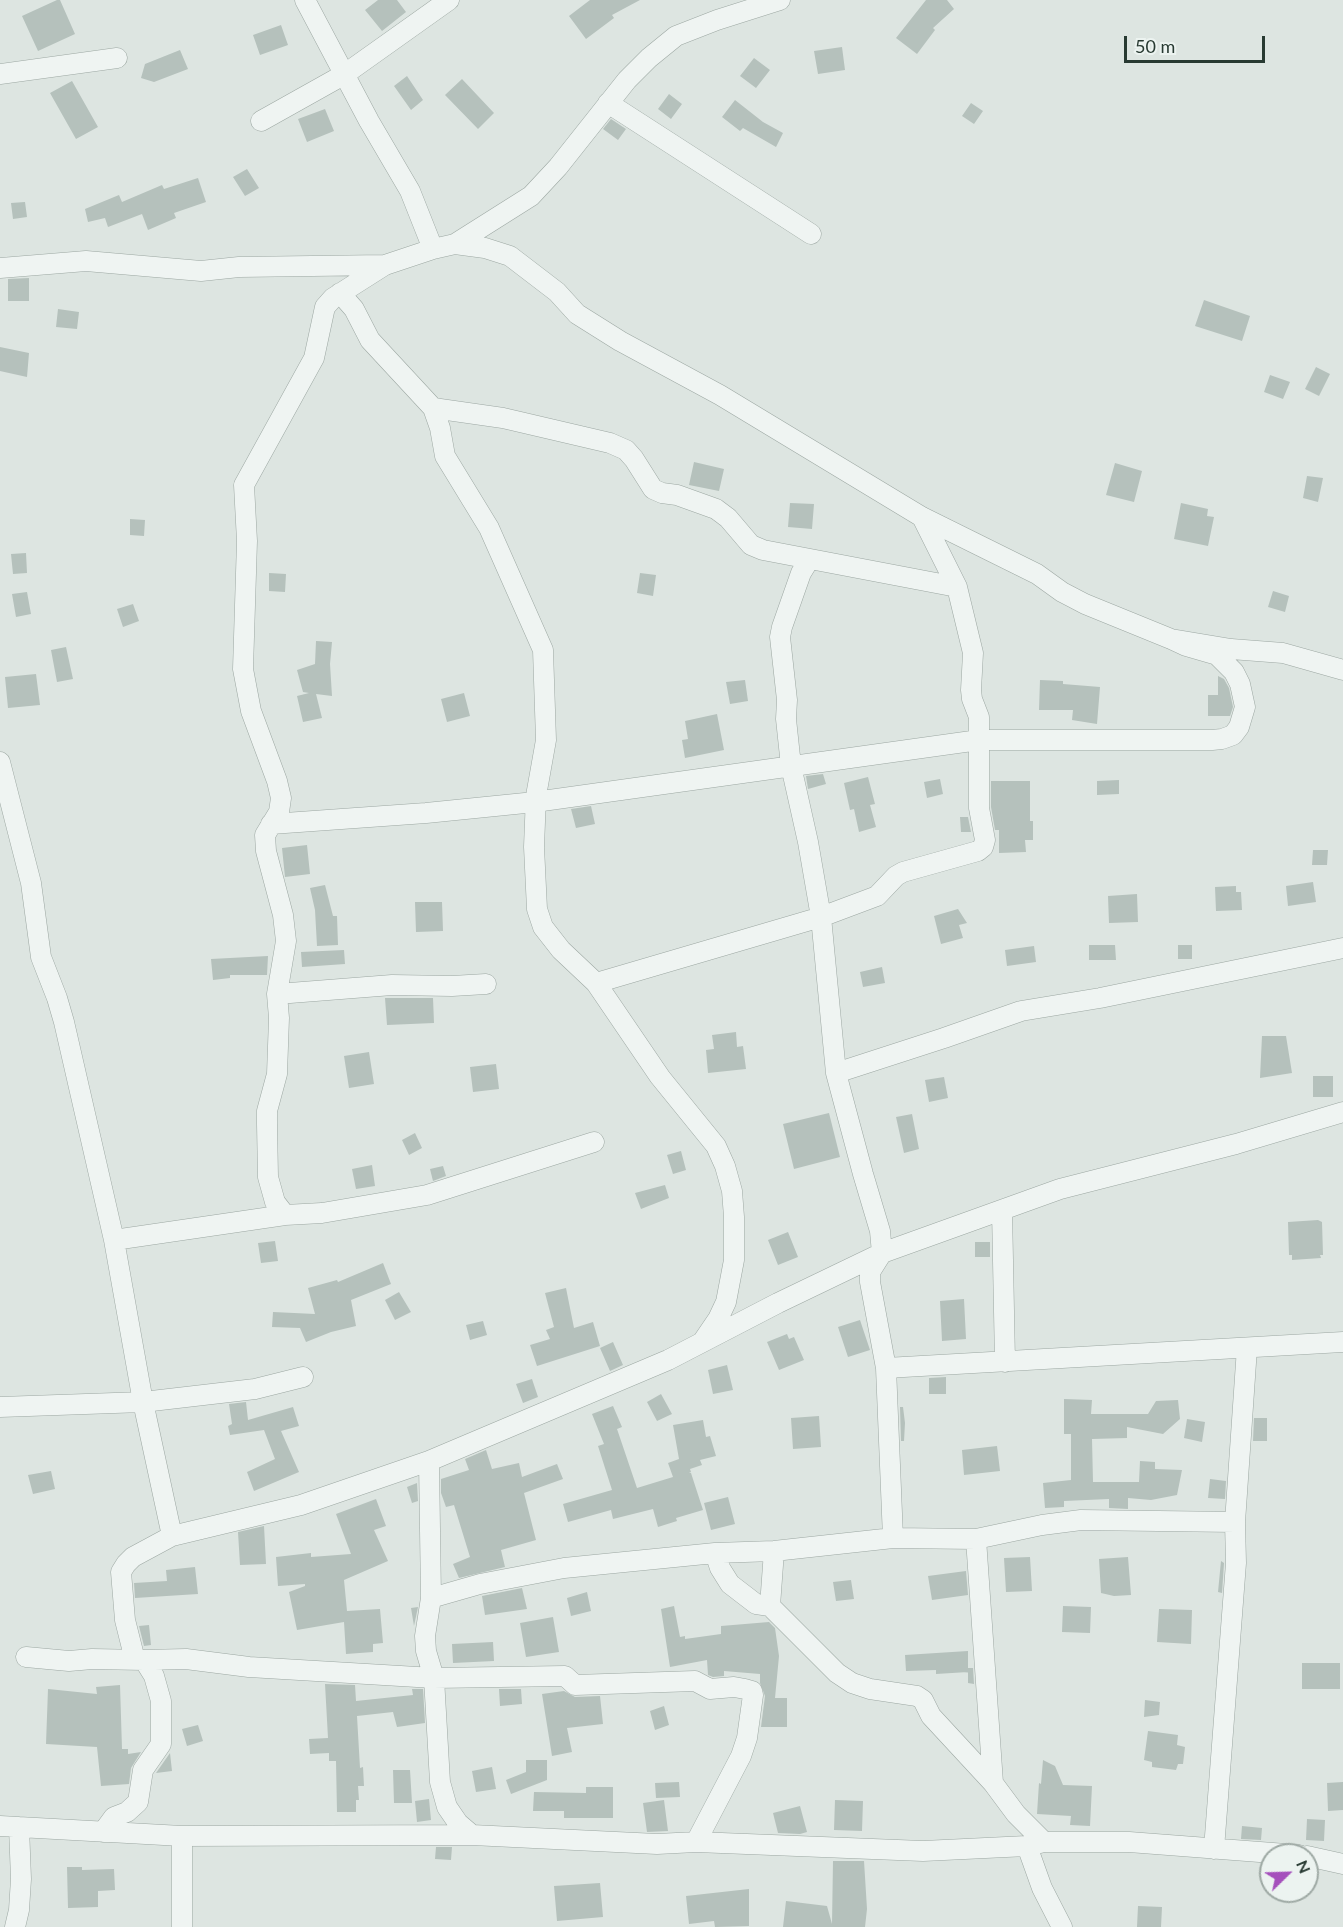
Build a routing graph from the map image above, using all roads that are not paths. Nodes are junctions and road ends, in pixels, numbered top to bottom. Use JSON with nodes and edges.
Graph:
{"nodes":[{"id":1,"x":305,"y":0,"type":"edge"},
{"id":2,"x":449,"y":0,"type":"edge"},
{"id":3,"x":780,"y":0,"type":"edge"},
{"id":4,"x":745,"y":5,"type":"edge"},
{"id":5,"x":117,"y":58,"type":"dead end"},
{"id":6,"x":0,"y":74,"type":"edge"},
{"id":7,"x":345,"y":74,"type":"junction"},
{"id":8,"x":608,"y":103,"type":"junction"},
{"id":9,"x":261,"y":121,"type":"dead end"},
{"id":10,"x":811,"y":234,"type":"dead end"},
{"id":11,"x":455,"y":244,"type":"junction"},
{"id":12,"x":433,"y":249,"type":"junction"},
{"id":13,"x":385,"y":265,"type":"junction"},
{"id":14,"x":0,"y":268,"type":"edge"},
{"id":15,"x":340,"y":293,"type":"junction"},
{"id":16,"x":433,"y":408,"type":"junction"},
{"id":17,"x":922,"y":517,"type":"junction"},
{"id":18,"x":809,"y":560,"type":"junction"},
{"id":19,"x":957,"y":587,"type":"junction"},
{"id":20,"x":1171,"y":639,"type":"junction"},
{"id":21,"x":1343,"y":670,"type":"edge"},
{"id":22,"x":979,"y":740,"type":"junction"},
{"id":23,"x":0,"y":762,"type":"edge"},
{"id":24,"x":791,"y":766,"type":"junction"},
{"id":25,"x":536,"y":802,"type":"junction"},
{"id":26,"x":271,"y":824,"type":"junction"},
{"id":27,"x":821,"y":916,"type":"junction"},
{"id":28,"x":1343,"y":948,"type":"edge"},
{"id":29,"x":596,"y":983,"type":"junction"},
{"id":30,"x":486,"y":984,"type":"dead end"},
{"id":31,"x":277,"y":994,"type":"junction"},
{"id":32,"x":836,"y":1073,"type":"junction"},
{"id":33,"x":1343,"y":1112,"type":"edge"},
{"id":34,"x":594,"y":1142,"type":"dead end"},
{"id":35,"x":1002,"y":1210,"type":"junction"},
{"id":36,"x":285,"y":1215,"type":"junction"},
{"id":37,"x":114,"y":1240,"type":"junction"},
{"id":38,"x":882,"y":1253,"type":"junction"},
{"id":39,"x":1343,"y":1342,"type":"edge"},
{"id":40,"x":702,"y":1343,"type":"junction"},
{"id":41,"x":1246,"y":1348,"type":"junction"},
{"id":42,"x":1005,"y":1362,"type":"junction"},
{"id":43,"x":886,"y":1368,"type":"junction"},
{"id":44,"x":303,"y":1377,"type":"dead end"},
{"id":45,"x":143,"y":1402,"type":"junction"},
{"id":46,"x":0,"y":1407,"type":"edge"},
{"id":47,"x":429,"y":1461,"type":"junction"},
{"id":48,"x":1235,"y":1522,"type":"junction"},
{"id":49,"x":172,"y":1536,"type":"junction"},
{"id":50,"x":893,"y":1538,"type":"junction"},
{"id":51,"x":976,"y":1539,"type":"junction"},
{"id":52,"x":774,"y":1551,"type":"junction"},
{"id":53,"x":715,"y":1553,"type":"junction"},
{"id":54,"x":431,"y":1598,"type":"junction"},
{"id":55,"x":770,"y":1606,"type":"junction"},
{"id":56,"x":26,"y":1657,"type":"dead end"},
{"id":57,"x":139,"y":1660,"type":"junction"},
{"id":58,"x":434,"y":1678,"type":"junction"},
{"id":59,"x":993,"y":1783,"type":"junction"},
{"id":60,"x":10,"y":1826,"type":"edge"},
{"id":61,"x":103,"y":1832,"type":"junction"},
{"id":62,"x":472,"y":1835,"type":"junction"},
{"id":63,"x":182,"y":1836,"type":"junction"},
{"id":64,"x":696,"y":1842,"type":"junction"},
{"id":65,"x":1035,"y":1844,"type":"junction"},
{"id":66,"x":1214,"y":1849,"type":"junction"},
{"id":67,"x":1259,"y":1852,"type":"edge"},
{"id":68,"x":1319,"y":1859,"type":"edge"},
{"id":69,"x":1343,"y":1864,"type":"edge"},
{"id":70,"x":15,"y":1927,"type":"edge"},
{"id":71,"x":182,"y":1927,"type":"edge"},
{"id":72,"x":1062,"y":1927,"type":"edge"}],
"edges":[{"from":1,"to":7,"type":"street"},
{"from":2,"to":7,"type":"street"},
{"from":3,"to":4,"type":"street"},
{"from":4,"to":8,"type":"street"},
{"from":5,"to":6,"type":"street"},
{"from":7,"to":9,"type":"street"},
{"from":7,"to":12,"type":"street"},
{"from":8,"to":10,"type":"street"},
{"from":8,"to":11,"type":"street"},
{"from":11,"to":12,"type":"street"},
{"from":11,"to":17,"type":"street"},
{"from":12,"to":13,"type":"street"},
{"from":13,"to":14,"type":"street"},
{"from":13,"to":15,"type":"street"},
{"from":15,"to":16,"type":"street"},
{"from":15,"to":26,"type":"street"},
{"from":16,"to":18,"type":"street"},
{"from":16,"to":25,"type":"street"},
{"from":17,"to":19,"type":"street"},
{"from":17,"to":20,"type":"street"},
{"from":18,"to":19,"type":"street"},
{"from":18,"to":24,"type":"street"},
{"from":19,"to":22,"type":"street"},
{"from":20,"to":21,"type":"street"},
{"from":20,"to":22,"type":"street"},
{"from":22,"to":24,"type":"street"},
{"from":22,"to":27,"type":"street"},
{"from":23,"to":37,"type":"street"},
{"from":24,"to":25,"type":"street"},
{"from":24,"to":27,"type":"street"},
{"from":25,"to":26,"type":"street"},
{"from":25,"to":29,"type":"street"},
{"from":26,"to":31,"type":"street"},
{"from":27,"to":29,"type":"street"},
{"from":27,"to":32,"type":"street"},
{"from":28,"to":32,"type":"street"},
{"from":29,"to":40,"type":"street"},
{"from":30,"to":31,"type":"street"},
{"from":31,"to":36,"type":"street"},
{"from":32,"to":38,"type":"street"},
{"from":33,"to":35,"type":"street"},
{"from":34,"to":36,"type":"street"},
{"from":35,"to":38,"type":"street"},
{"from":35,"to":42,"type":"street"},
{"from":36,"to":37,"type":"street"},
{"from":37,"to":45,"type":"street"},
{"from":38,"to":40,"type":"street"},
{"from":38,"to":43,"type":"street"},
{"from":39,"to":41,"type":"street"},
{"from":40,"to":47,"type":"street"},
{"from":41,"to":42,"type":"street"},
{"from":41,"to":48,"type":"street"},
{"from":42,"to":43,"type":"street"},
{"from":43,"to":50,"type":"street"},
{"from":44,"to":45,"type":"street"},
{"from":45,"to":46,"type":"street"},
{"from":45,"to":49,"type":"street"},
{"from":47,"to":49,"type":"street"},
{"from":47,"to":54,"type":"street"},
{"from":48,"to":51,"type":"street"},
{"from":48,"to":66,"type":"street"},
{"from":49,"to":57,"type":"street"},
{"from":50,"to":51,"type":"street"},
{"from":50,"to":52,"type":"street"},
{"from":51,"to":59,"type":"street"},
{"from":52,"to":53,"type":"street"},
{"from":52,"to":55,"type":"street"},
{"from":53,"to":54,"type":"street"},
{"from":53,"to":55,"type":"street"},
{"from":54,"to":58,"type":"street"},
{"from":55,"to":59,"type":"street"},
{"from":56,"to":57,"type":"street"},
{"from":57,"to":58,"type":"street"},
{"from":57,"to":61,"type":"street"},
{"from":58,"to":62,"type":"street"},
{"from":58,"to":64,"type":"street"},
{"from":59,"to":65,"type":"street"},
{"from":60,"to":61,"type":"street"},
{"from":60,"to":70,"type":"street"},
{"from":61,"to":63,"type":"street"},
{"from":62,"to":63,"type":"street"},
{"from":62,"to":64,"type":"street"},
{"from":63,"to":71,"type":"street"},
{"from":64,"to":65,"type":"street"},
{"from":65,"to":66,"type":"street"},
{"from":65,"to":72,"type":"street"},
{"from":66,"to":67,"type":"street"},
{"from":68,"to":69,"type":"street"}]}
